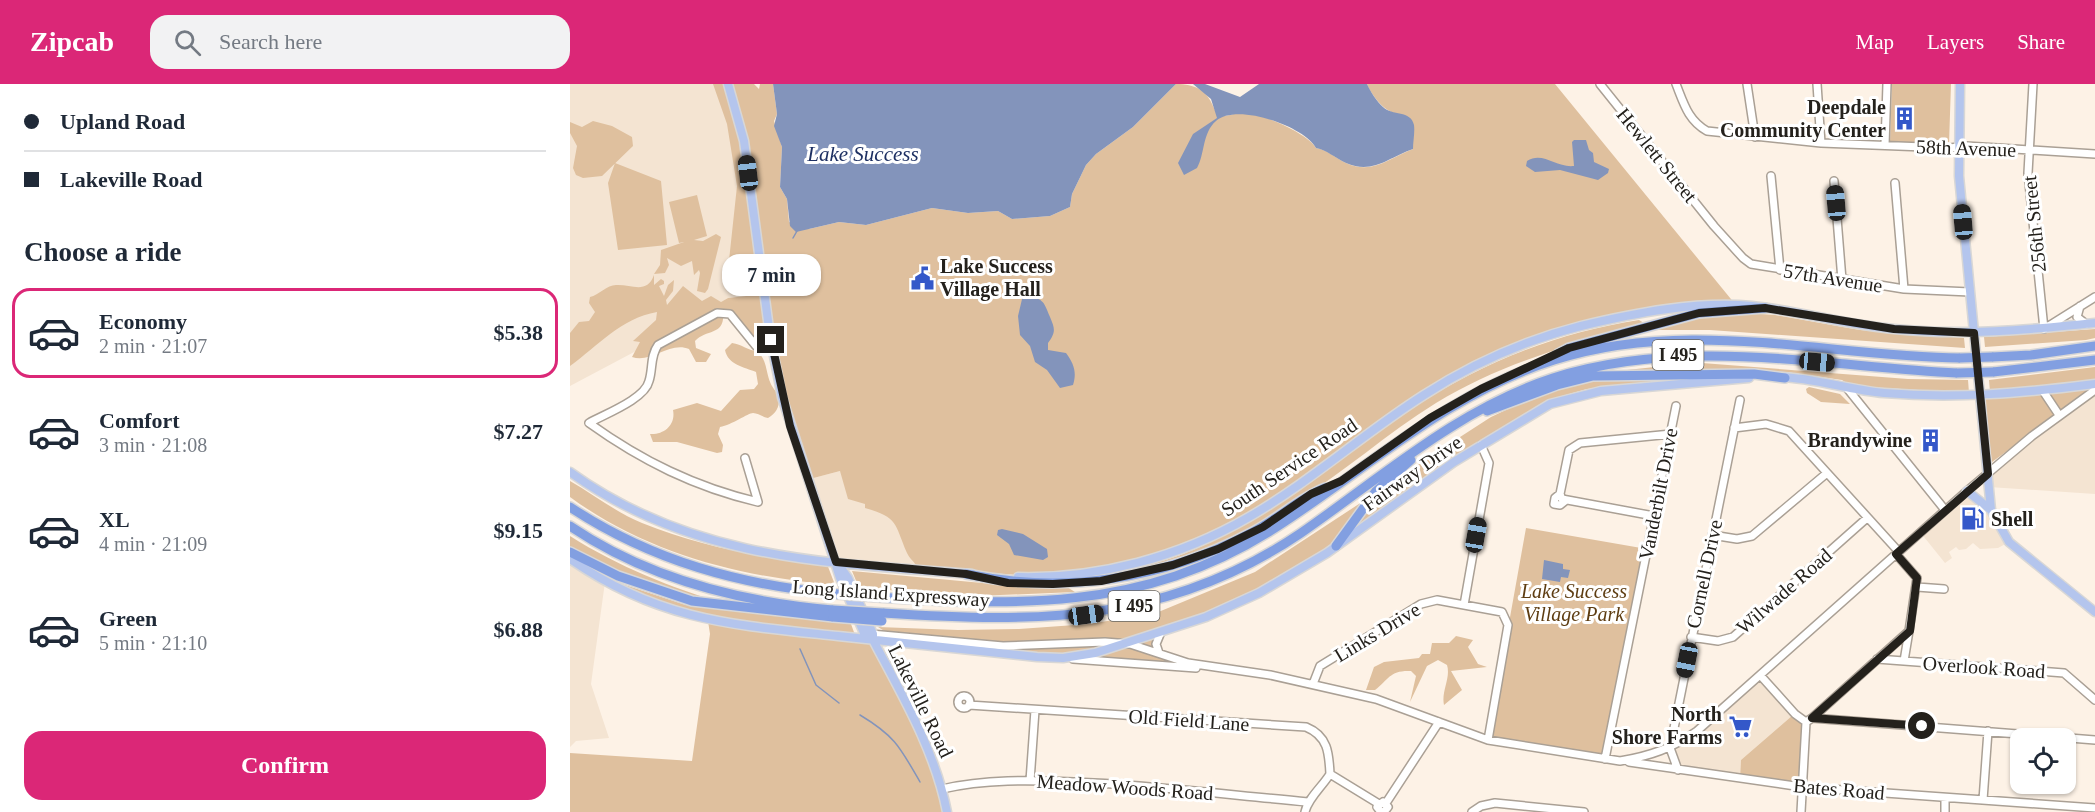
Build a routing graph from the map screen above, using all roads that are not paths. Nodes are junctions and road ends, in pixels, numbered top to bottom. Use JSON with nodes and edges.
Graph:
{"nodes":[{"id":1,"x":728,"y":84,"type":"edge"},
{"id":2,"x":1600,"y":84,"type":"edge"},
{"id":3,"x":1676,"y":84,"type":"edge"},
{"id":4,"x":1748,"y":84,"type":"edge"},
{"id":5,"x":1817,"y":84,"type":"edge"},
{"id":6,"x":1887,"y":84,"type":"edge"},
{"id":7,"x":1960,"y":84,"type":"edge"},
{"id":8,"x":2033,"y":84,"type":"edge"},
{"id":9,"x":1755,"y":137,"type":"junction"},
{"id":10,"x":1821,"y":143,"type":"junction"},
{"id":11,"x":1885,"y":145,"type":"junction"},
{"id":12,"x":1958,"y":147,"type":"junction"},
{"id":13,"x":2028,"y":149,"type":"junction"},
{"id":14,"x":2095,"y":154,"type":"edge"},
{"id":15,"x":1771,"y":176,"type":"dead end"},
{"id":16,"x":1834,"y":181,"type":"dead end"},
{"id":17,"x":1895,"y":183,"type":"dead end"},
{"id":18,"x":1714,"y":226,"type":"joint"},
{"id":19,"x":1780,"y":270,"type":"junction"},
{"id":20,"x":1842,"y":280,"type":"junction"},
{"id":21,"x":1904,"y":289,"type":"junction"},
{"id":22,"x":1970,"y":292,"type":"junction"},
{"id":23,"x":2095,"y":297,"type":"edge"},
{"id":24,"x":2080,"y":306,"type":"junction"},
{"id":25,"x":1765,"y":308,"type":"junction"},
{"id":26,"x":2091,"y":324,"type":"edge"},
{"id":27,"x":2044,"y":329,"type":"junction"},
{"id":28,"x":1974,"y":333,"type":"junction"},
{"id":29,"x":771,"y":344,"type":"junction"},
{"id":30,"x":2095,"y":346,"type":"edge"},
{"id":31,"x":2095,"y":360,"type":"edge"},
{"id":32,"x":1535,"y":366,"type":"junction"},
{"id":33,"x":1785,"y":378,"type":"junction"},
{"id":34,"x":2095,"y":384,"type":"edge"},
{"id":35,"x":1847,"y":388,"type":"junction"},
{"id":36,"x":2095,"y":390,"type":"edge"},
{"id":37,"x":2043,"y":391,"type":"junction"},
{"id":38,"x":1981,"y":396,"type":"junction"},
{"id":39,"x":1740,"y":400,"type":"dead end"},
{"id":40,"x":1676,"y":406,"type":"dead end"},
{"id":41,"x":2059,"y":415,"type":"junction"},
{"id":42,"x":1462,"y":420,"type":"junction"},
{"id":43,"x":1734,"y":428,"type":"junction"},
{"id":44,"x":1671,"y":434,"type":"junction"},
{"id":45,"x":1430,"y":441,"type":"junction"},
{"id":46,"x":1481,"y":445,"type":"junction"},
{"id":47,"x":745,"y":458,"type":"dead end"},
{"id":48,"x":570,"y":472,"type":"edge"},
{"id":49,"x":1827,"y":472,"type":"junction"},
{"id":50,"x":1988,"y":474,"type":"junction"},
{"id":51,"x":1341,"y":481,"type":"junction"},
{"id":52,"x":1967,"y":491,"type":"junction"},
{"id":53,"x":570,"y":507,"type":"edge"},
{"id":54,"x":1945,"y":510,"type":"junction"},
{"id":55,"x":1991,"y":510,"type":"junction"},
{"id":56,"x":1654,"y":516,"type":"junction"},
{"id":57,"x":1868,"y":518,"type":"junction"},
{"id":58,"x":570,"y":526,"type":"edge"},
{"id":59,"x":1712,"y":535,"type":"junction"},
{"id":60,"x":1336,"y":546,"type":"junction"},
{"id":61,"x":570,"y":552,"type":"edge"},
{"id":62,"x":1897,"y":553,"type":"junction"},
{"id":63,"x":570,"y":559,"type":"edge"},
{"id":64,"x":836,"y":562,"type":"junction"},
{"id":65,"x":966,"y":574,"type":"junction"},
{"id":66,"x":1917,"y":587,"type":"junction"},
{"id":67,"x":1944,"y":590,"type":"dead end"},
{"id":68,"x":1464,"y":604,"type":"junction"},
{"id":69,"x":2095,"y":612,"type":"edge"},
{"id":70,"x":833,"y":613,"type":"junction"},
{"id":71,"x":1910,"y":631,"type":"junction"},
{"id":72,"x":1161,"y":632,"type":"junction"},
{"id":73,"x":870,"y":636,"type":"junction"},
{"id":74,"x":1691,"y":637,"type":"junction"},
{"id":75,"x":1125,"y":643,"type":"junction"},
{"id":76,"x":1159,"y":653,"type":"junction"},
{"id":77,"x":1063,"y":658,"type":"junction"},
{"id":78,"x":1877,"y":659,"type":"junction"},
{"id":79,"x":1904,"y":661,"type":"junction"},
{"id":80,"x":1223,"y":668,"type":"junction"},
{"id":81,"x":1760,"y":675,"type":"junction"},
{"id":82,"x":1313,"y":684,"type":"junction"},
{"id":83,"x":2095,"y":700,"type":"edge"},
{"id":84,"x":969,"y":705,"type":"dead end"},
{"id":85,"x":1035,"y":710,"type":"junction"},
{"id":86,"x":1809,"y":720,"type":"junction"},
{"id":87,"x":1439,"y":722,"type":"junction"},
{"id":88,"x":1988,"y":731,"type":"junction"},
{"id":89,"x":1488,"y":740,"type":"junction"},
{"id":90,"x":2095,"y":740,"type":"edge"},
{"id":91,"x":1670,"y":748,"type":"junction"},
{"id":92,"x":1605,"y":759,"type":"junction"},
{"id":93,"x":1620,"y":761,"type":"junction"},
{"id":94,"x":1678,"y":770,"type":"junction"},
{"id":95,"x":1330,"y":774,"type":"junction"},
{"id":96,"x":1030,"y":781,"type":"junction"},
{"id":97,"x":1802,"y":787,"type":"junction"},
{"id":98,"x":942,"y":789,"type":"junction"},
{"id":99,"x":1945,"y":798,"type":"junction"},
{"id":100,"x":1983,"y":800,"type":"junction"},
{"id":101,"x":1308,"y":802,"type":"junction"},
{"id":102,"x":1513,"y":808,"type":"edge"},
{"id":103,"x":1383,"y":809,"type":"edge"},
{"id":104,"x":2092,"y":810,"type":"edge"},
{"id":105,"x":946,"y":812,"type":"edge"},
{"id":106,"x":1305,"y":812,"type":"edge"},
{"id":107,"x":1472,"y":812,"type":"edge"},
{"id":108,"x":1584,"y":812,"type":"edge"},
{"id":109,"x":1801,"y":812,"type":"edge"},
{"id":110,"x":1945,"y":812,"type":"edge"}],
"edges":[{"from":1,"to":29,"type":"main road","name":"Lakeville Road"},
{"from":2,"to":18,"type":"street","name":"Hewlett Street"},
{"from":3,"to":9,"type":"street","name":"58th Avenue"},
{"from":4,"to":9,"type":"street"},
{"from":5,"to":10,"type":"street"},
{"from":6,"to":11,"type":"street"},
{"from":7,"to":12,"type":"main road"},
{"from":8,"to":13,"type":"street","name":"256th Street"},
{"from":9,"to":10,"type":"street","name":"58th Avenue"},
{"from":10,"to":11,"type":"street","name":"58th Avenue"},
{"from":11,"to":12,"type":"street","name":"58th Avenue"},
{"from":12,"to":13,"type":"street","name":"58th Avenue"},
{"from":12,"to":22,"type":"main road"},
{"from":13,"to":14,"type":"street","name":"58th Avenue"},
{"from":13,"to":27,"type":"street","name":"256th Street"},
{"from":15,"to":19,"type":"street"},
{"from":16,"to":20,"type":"street"},
{"from":17,"to":21,"type":"street"},
{"from":18,"to":19,"type":"street","name":"57th Avenue"},
{"from":19,"to":20,"type":"street","name":"57th Avenue"},
{"from":20,"to":21,"type":"street","name":"57th Avenue"},
{"from":21,"to":22,"type":"street","name":"57th Avenue"},
{"from":22,"to":28,"type":"main road"},
{"from":23,"to":24,"type":"street"},
{"from":24,"to":26,"type":"street"},
{"from":24,"to":27,"type":"street"},
{"from":25,"to":28,"type":"main road","name":"South Service Road"},
{"from":25,"to":32,"type":"highway"},
{"from":25,"to":65,"type":"main road","name":"South Service Road"},
{"from":26,"to":27,"type":"main road","name":"South Service Road"},
{"from":27,"to":28,"type":"main road","name":"South Service Road"},
{"from":28,"to":38,"type":"main road"},
{"from":29,"to":47,"type":"street"},
{"from":29,"to":64,"type":"main road","name":"Lakeville Road"},
{"from":30,"to":32,"type":"highway","name":"Long Island Expressway","number":"I 495","bridge":true},
{"from":31,"to":42,"type":"highway","name":"Long Island Expressway","number":"I 495","bridge":true},
{"from":32,"to":51,"type":"highway","name":"Long Island Expressway","number":"I 495"},
{"from":33,"to":35,"type":"main road","name":"Fairway Drive"},
{"from":33,"to":42,"type":"highway"},
{"from":33,"to":46,"type":"main road","name":"Fairway Drive"},
{"from":34,"to":37,"type":"main road","name":"Fairway Drive"},
{"from":35,"to":38,"type":"main road","name":"Fairway Drive"},
{"from":35,"to":54,"type":"street"},
{"from":36,"to":41,"type":"street"},
{"from":37,"to":38,"type":"main road","name":"Fairway Drive"},
{"from":37,"to":41,"type":"street"},
{"from":38,"to":50,"type":"main road"},
{"from":39,"to":43,"type":"street","name":"Cornell Drive"},
{"from":40,"to":44,"type":"street","name":"Vanderbilt Drive"},
{"from":41,"to":50,"type":"street"},
{"from":42,"to":45,"type":"highway","name":"Long Island Expressway","number":"I 495"},
{"from":43,"to":49,"type":"street"},
{"from":43,"to":59,"type":"street","name":"Cornell Drive"},
{"from":44,"to":56,"type":"street","name":"Vanderbilt Drive"},
{"from":44,"to":56,"type":"street"},
{"from":45,"to":60,"type":"highway"},
{"from":45,"to":70,"type":"highway","name":"Long Island Expressway","number":"I 495","bridge":true},
{"from":46,"to":60,"type":"main road","name":"Fairway Drive"},
{"from":46,"to":68,"type":"street"},
{"from":48,"to":64,"type":"main road","name":"South Service Road"},
{"from":49,"to":57,"type":"street"},
{"from":49,"to":59,"type":"street"},
{"from":50,"to":52,"type":"street"},
{"from":50,"to":55,"type":"main road"},
{"from":51,"to":53,"type":"highway","name":"Long Island Expressway","number":"I 495","bridge":true},
{"from":51,"to":65,"type":"highway"},
{"from":52,"to":54,"type":"street"},
{"from":52,"to":55,"type":"main road"},
{"from":54,"to":62,"type":"street"},
{"from":55,"to":69,"type":"main road"},
{"from":56,"to":92,"type":"street","name":"Vanderbilt Drive"},
{"from":57,"to":62,"type":"street"},
{"from":57,"to":74,"type":"street","name":"Wilwade Road"},
{"from":58,"to":70,"type":"highway","name":"Long Island Expressway"},
{"from":59,"to":74,"type":"street","name":"Cornell Drive"},
{"from":60,"to":72,"type":"main road","name":"Fairway Drive"},
{"from":61,"to":70,"type":"highway"},
{"from":62,"to":66,"type":"street"},
{"from":62,"to":81,"type":"street"},
{"from":63,"to":73,"type":"main road","name":"Fairway Drive"},
{"from":64,"to":65,"type":"main road","name":"South Service Road"},
{"from":64,"to":73,"type":"main road","name":"Lakeville Road"},
{"from":66,"to":67,"type":"street"},
{"from":66,"to":71,"type":"street","name":"Overlook Road"},
{"from":68,"to":82,"type":"street","name":"Links Drive"},
{"from":68,"to":89,"type":"street","name":"Links Drive"},
{"from":71,"to":78,"type":"street"},
{"from":71,"to":79,"type":"street","name":"Overlook Road"},
{"from":72,"to":75,"type":"main road","name":"Fairway Drive"},
{"from":72,"to":76,"type":"street"},
{"from":73,"to":75,"type":"street"},
{"from":73,"to":77,"type":"main road","name":"Fairway Drive"},
{"from":73,"to":98,"type":"main road","name":"Lakeville Road"},
{"from":74,"to":91,"type":"street","name":"Cornell Drive"},
{"from":75,"to":76,"type":"street"},
{"from":75,"to":77,"type":"main road","name":"Fairway Drive"},
{"from":76,"to":80,"type":"street"},
{"from":77,"to":80,"type":"street"},
{"from":78,"to":79,"type":"street","name":"Overlook Road"},
{"from":78,"to":86,"type":"street"},
{"from":79,"to":83,"type":"street","name":"Overlook Road"},
{"from":80,"to":82,"type":"street","name":"Bates Road"},
{"from":81,"to":86,"type":"street"},
{"from":81,"to":91,"type":"street"},
{"from":82,"to":87,"type":"street","name":"Bates Road"},
{"from":84,"to":85,"type":"street","name":"Old Field Lane"},
{"from":85,"to":95,"type":"street","name":"Old Field Lane"},
{"from":85,"to":96,"type":"street"},
{"from":86,"to":88,"type":"street"},
{"from":86,"to":97,"type":"street"},
{"from":87,"to":89,"type":"street","name":"Bates Road"},
{"from":87,"to":103,"type":"street"},
{"from":88,"to":90,"type":"street"},
{"from":88,"to":100,"type":"street"},
{"from":89,"to":92,"type":"street","name":"Bates Road"},
{"from":91,"to":93,"type":"street"},
{"from":91,"to":94,"type":"street"},
{"from":92,"to":93,"type":"street","name":"Bates Road"},
{"from":93,"to":94,"type":"street","name":"Bates Road"},
{"from":94,"to":97,"type":"street","name":"Bates Road"},
{"from":95,"to":101,"type":"street"},
{"from":95,"to":103,"type":"street"},
{"from":96,"to":98,"type":"street","name":"Meadow Woods Road"},
{"from":96,"to":101,"type":"street","name":"Meadow Woods Road"},
{"from":97,"to":99,"type":"street","name":"Bates Road"},
{"from":97,"to":109,"type":"street"},
{"from":98,"to":105,"type":"main road","name":"Lakeville Road"},
{"from":99,"to":100,"type":"street","name":"Bates Road"},
{"from":99,"to":110,"type":"street"},
{"from":100,"to":104,"type":"street","name":"Bates Road"},
{"from":101,"to":106,"type":"street"},
{"from":102,"to":107,"type":"street"},
{"from":102,"to":108,"type":"street"}]}
